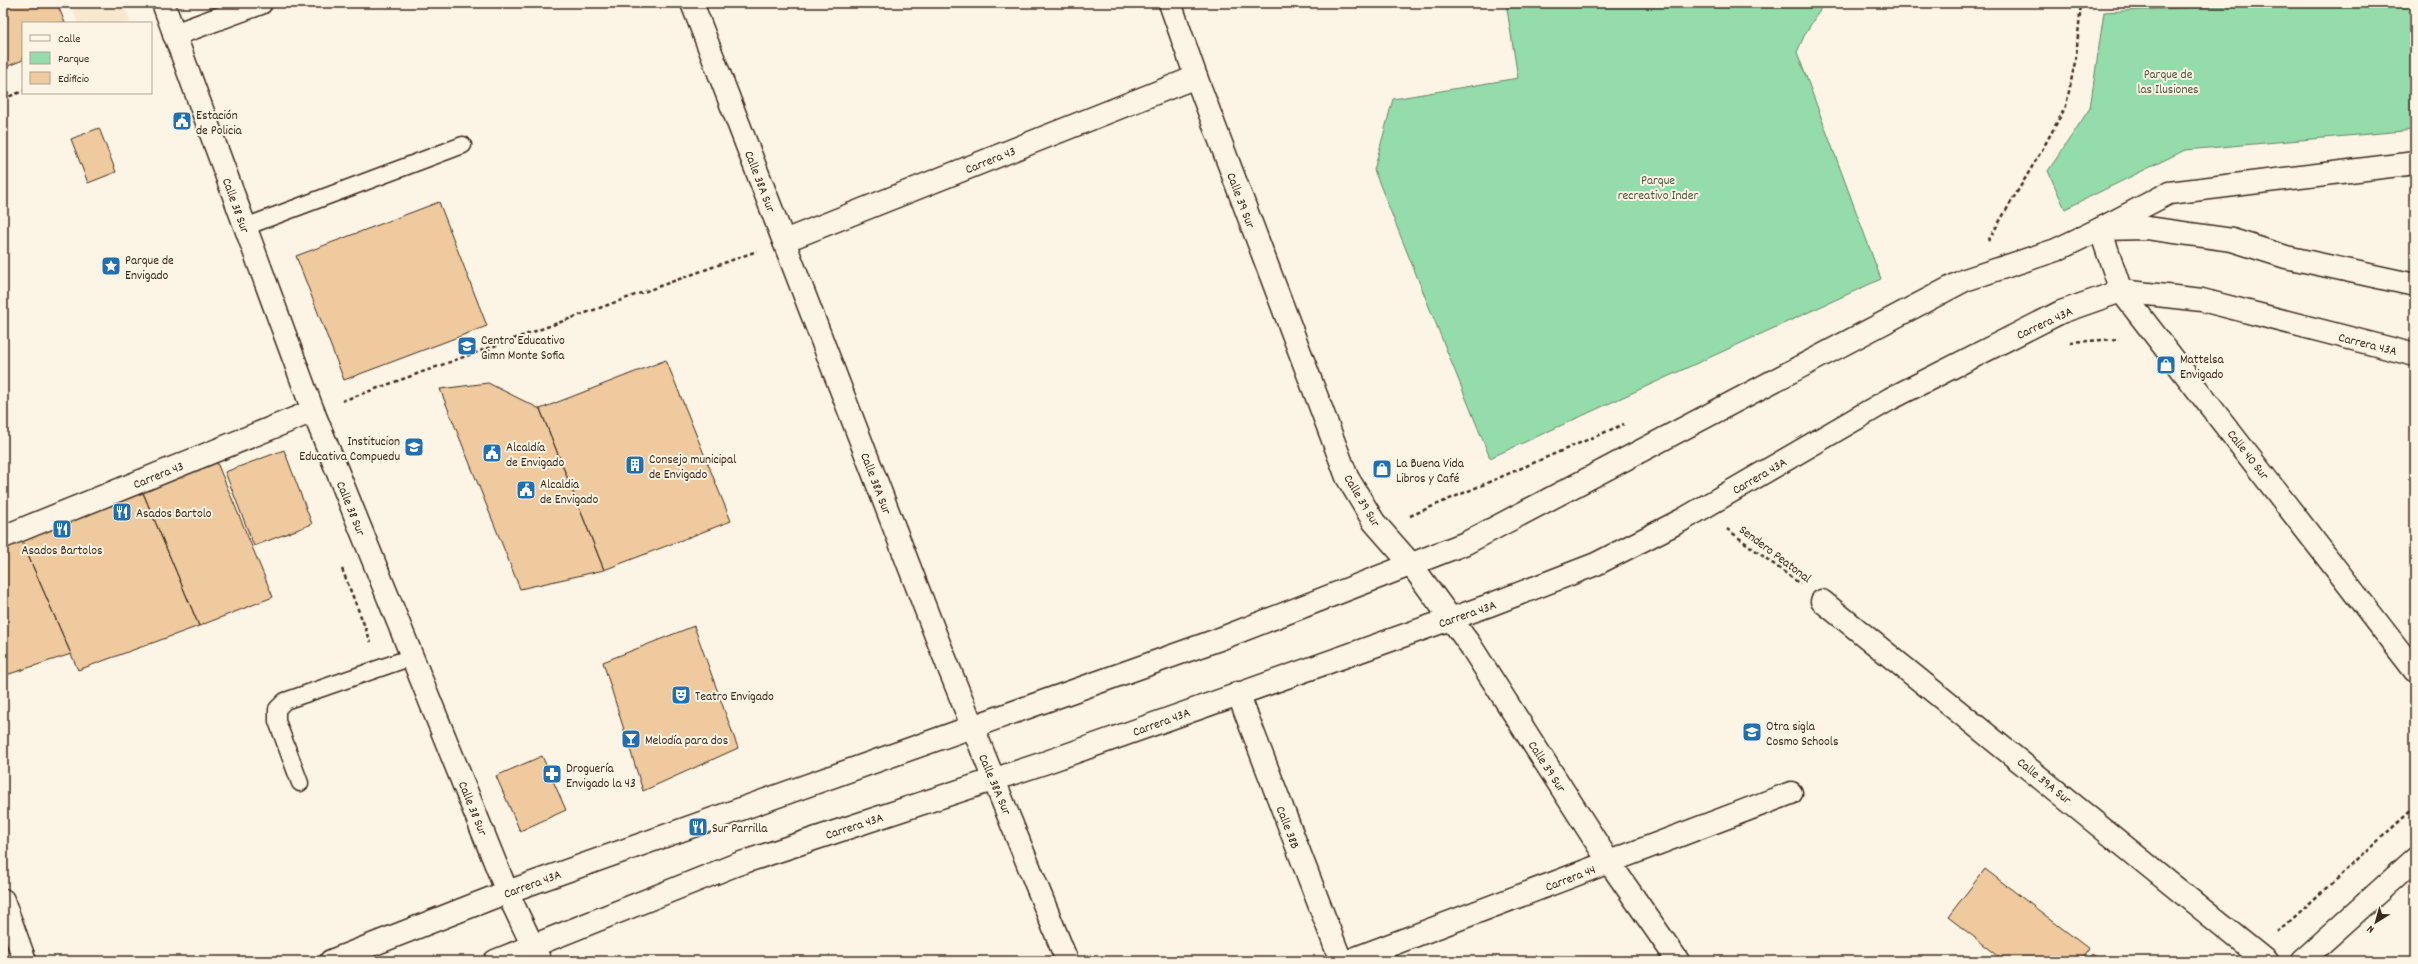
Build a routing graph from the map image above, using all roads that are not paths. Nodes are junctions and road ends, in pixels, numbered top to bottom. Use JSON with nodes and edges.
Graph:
{"nodes":[{"id":1,"x":163,"y":3,"type":"edge"},
{"id":2,"x":261,"y":3,"type":"edge"},
{"id":3,"x":692,"y":3,"type":"edge"},
{"id":4,"x":1170,"y":3,"type":"edge"},
{"id":5,"x":174,"y":35,"type":"junction"},
{"id":6,"x":1196,"y":77,"type":"junction"},
{"id":7,"x":463,"y":145,"type":"dead end"},
{"id":8,"x":2415,"y":163,"type":"edge"},
{"id":9,"x":245,"y":227,"type":"junction"},
{"id":10,"x":2100,"y":229,"type":"junction"},
{"id":11,"x":784,"y":241,"type":"junction"},
{"id":12,"x":2415,"y":285,"type":"edge"},
{"id":13,"x":2121,"y":291,"type":"junction"},
{"id":14,"x":2415,"y":355,"type":"edge"},
{"id":15,"x":313,"y":411,"type":"junction"},
{"id":16,"x":3,"y":537,"type":"edge"},
{"id":17,"x":1410,"y":563,"type":"junction"},
{"id":18,"x":1822,"y":601,"type":"road end"},
{"id":19,"x":1451,"y":618,"type":"junction"},
{"id":20,"x":412,"y":657,"type":"junction"},
{"id":21,"x":2415,"y":671,"type":"edge"},
{"id":22,"x":1238,"y":694,"type":"junction"},
{"id":23,"x":971,"y":727,"type":"junction"},
{"id":24,"x":995,"y":778,"type":"junction"},
{"id":25,"x":300,"y":783,"type":"dead end"},
{"id":26,"x":1791,"y":793,"type":"dead end"},
{"id":27,"x":2415,"y":859,"type":"edge"},
{"id":28,"x":1609,"y":862,"type":"junction"},
{"id":29,"x":507,"y":892,"type":"junction"},
{"id":30,"x":3,"y":900,"type":"edge"},
{"id":31,"x":536,"y":953,"type":"edge"},
{"id":32,"x":2261,"y":956,"type":"edge"},
{"id":33,"x":25,"y":961,"type":"edge"},
{"id":34,"x":330,"y":961,"type":"edge"},
{"id":35,"x":495,"y":961,"type":"edge"},
{"id":36,"x":1067,"y":961,"type":"edge"},
{"id":37,"x":1341,"y":961,"type":"edge"},
{"id":38,"x":1348,"y":961,"type":"edge"},
{"id":39,"x":1678,"y":961,"type":"edge"},
{"id":40,"x":2302,"y":961,"type":"edge"}],
"edges":[{"from":1,"to":5,"type":"main road","name":"Calle 38 Sur"},
{"from":2,"to":5,"type":"main road"},
{"from":3,"to":11,"type":"main road","name":"Calle 38A Sur"},
{"from":4,"to":6,"type":"main road","name":"Calle 39 Sur"},
{"from":5,"to":9,"type":"main road","name":"Calle 38 Sur"},
{"from":6,"to":11,"type":"main road","name":"Carrera 43"},
{"from":6,"to":17,"type":"main road","name":"Calle 39 Sur"},
{"from":7,"to":9,"type":"lane"},
{"from":8,"to":10,"type":"main road","name":"Carrera 43A"},
{"from":9,"to":15,"type":"main road","name":"Calle 38 Sur"},
{"from":10,"to":12,"type":"main road","name":"Carrera 43A"},
{"from":10,"to":13,"type":"main road","name":"Calle 40 Sur"},
{"from":10,"to":17,"type":"main road","name":"Carrera 43A"},
{"from":11,"to":23,"type":"main road","name":"Calle 38A Sur"},
{"from":13,"to":14,"type":"main road","name":"Carrera 43A"},
{"from":13,"to":19,"type":"main road","name":"Carrera 43A"},
{"from":13,"to":21,"type":"main road","name":"Calle 40 Sur"},
{"from":15,"to":16,"type":"main road","name":"Carrera 43"},
{"from":15,"to":20,"type":"main road","name":"Calle 38 Sur"},
{"from":17,"to":19,"type":"main road","name":"Calle 39 Sur"},
{"from":17,"to":23,"type":"main road","name":"Carrera 43A"},
{"from":18,"to":32,"type":"main road","name":"Calle 39A Sur"},
{"from":19,"to":22,"type":"main road","name":"Carrera 43A"},
{"from":19,"to":28,"type":"main road","name":"Calle 39 Sur"},
{"from":20,"to":25,"type":"lane"},
{"from":20,"to":29,"type":"main road","name":"Calle 38 Sur"},
{"from":22,"to":24,"type":"main road","name":"Carrera 43A"},
{"from":22,"to":37,"type":"main road","name":"Calle 38B"},
{"from":23,"to":24,"type":"main road","name":"Calle 38A Sur"},
{"from":23,"to":29,"type":"main road","name":"Carrera 43A"},
{"from":24,"to":31,"type":"main road","name":"Carrera 43A"},
{"from":24,"to":36,"type":"main road","name":"Calle 38A Sur"},
{"from":26,"to":28,"type":"main road","name":"Carrera 44"},
{"from":27,"to":40,"type":"main road"},
{"from":28,"to":38,"type":"main road","name":"Carrera 44"},
{"from":28,"to":39,"type":"main road","name":"Calle 39 Sur"},
{"from":29,"to":31,"type":"main road","name":"Calle 38 Sur"},
{"from":29,"to":34,"type":"main road","name":"Carrera 43A"},
{"from":30,"to":33,"type":"main road"},
{"from":31,"to":35,"type":"main road","name":"Carrera 43A"}]}
